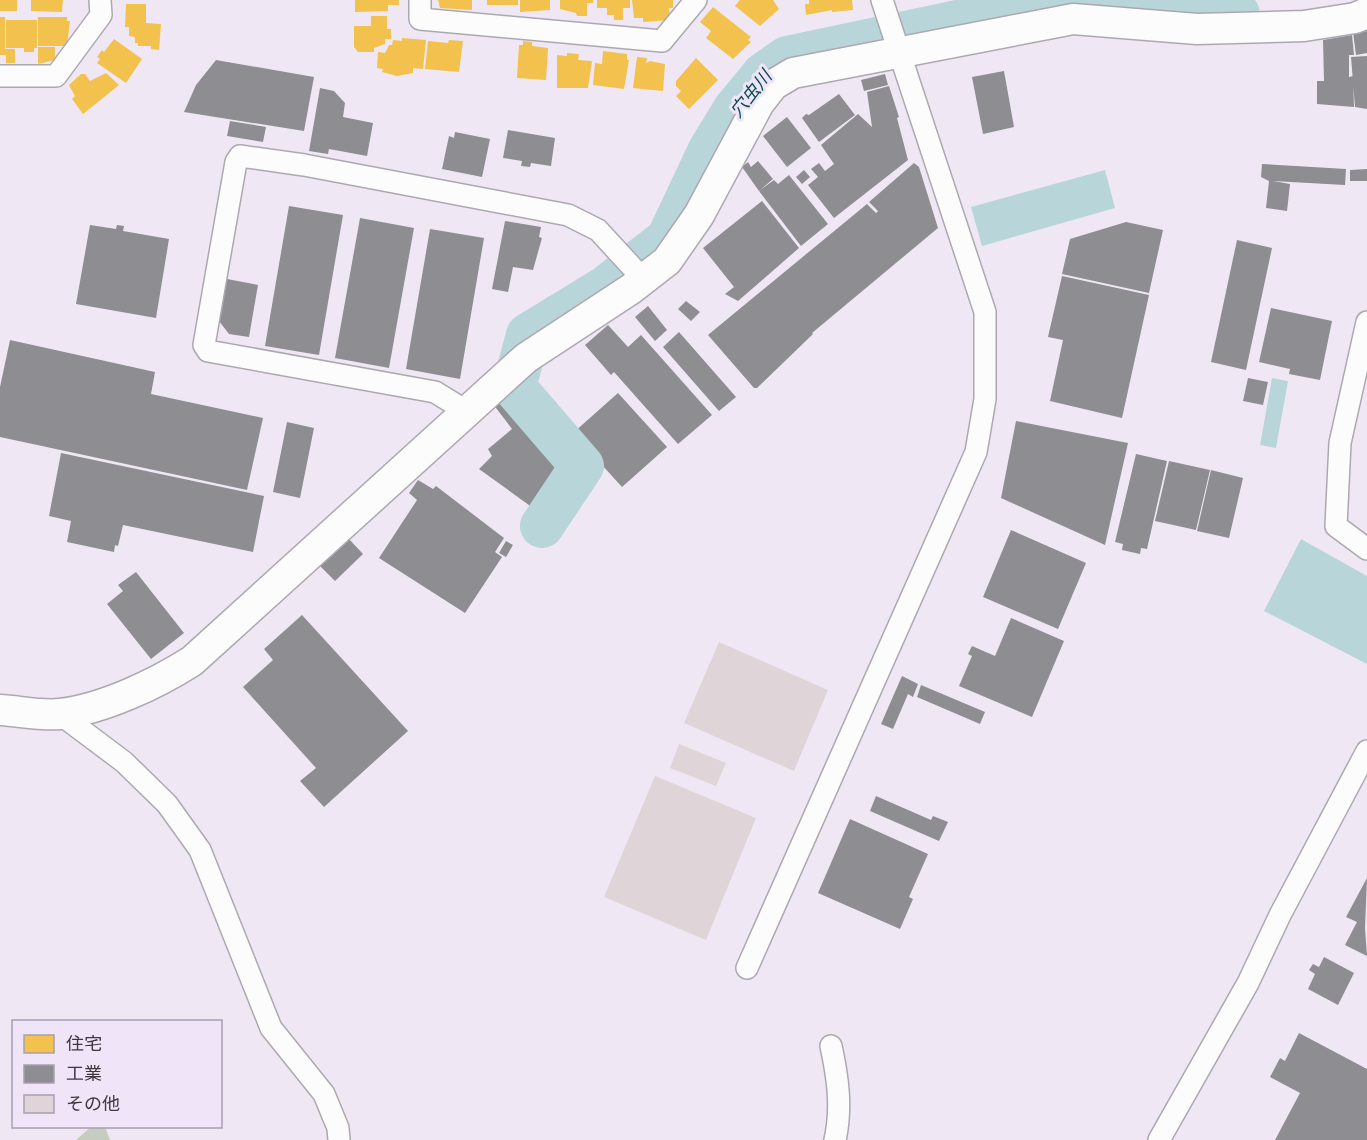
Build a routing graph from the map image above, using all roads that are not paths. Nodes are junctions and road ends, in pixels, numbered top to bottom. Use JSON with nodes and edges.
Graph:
{"nodes":[{"id":1,"x":100,"y":0,"type":"edge"},
{"id":2,"x":420,"y":0,"type":"edge"},
{"id":3,"x":696,"y":0,"type":"edge"},
{"id":4,"x":882,"y":0,"type":"edge"},
{"id":5,"x":1367,"y":13,"type":"edge"},
{"id":6,"x":899,"y":53,"type":"junction"},
{"id":7,"x":0,"y":76,"type":"edge"},
{"id":8,"x":644,"y":280,"type":"junction"},
{"id":9,"x":1367,"y":322,"type":"edge"},
{"id":10,"x":466,"y":411,"type":"junction"},
{"id":11,"x":1367,"y":549,"type":"edge"},
{"id":12,"x":0,"y":710,"type":"edge"},
{"id":13,"x":60,"y":714,"type":"junction"},
{"id":14,"x":1367,"y":751,"type":"edge"},
{"id":15,"x":747,"y":968,"type":"dead end"},
{"id":16,"x":831,"y":1046,"type":"dead end"},
{"id":17,"x":339,"y":1140,"type":"edge"},
{"id":18,"x":835,"y":1140,"type":"edge"},
{"id":19,"x":1160,"y":1140,"type":"edge"}],
"edges":[{"from":1,"to":7,"type":"street"},
{"from":2,"to":3,"type":"street"},
{"from":4,"to":6,"type":"street"},
{"from":5,"to":6,"type":"street"},
{"from":6,"to":8,"type":"street"},
{"from":6,"to":15,"type":"street"},
{"from":8,"to":10,"type":"street"},
{"from":8,"to":10,"type":"street"},
{"from":9,"to":11,"type":"street"},
{"from":10,"to":13,"type":"street"},
{"from":12,"to":13,"type":"street"},
{"from":13,"to":17,"type":"street"},
{"from":14,"to":19,"type":"street"},
{"from":16,"to":18,"type":"street"}]}
